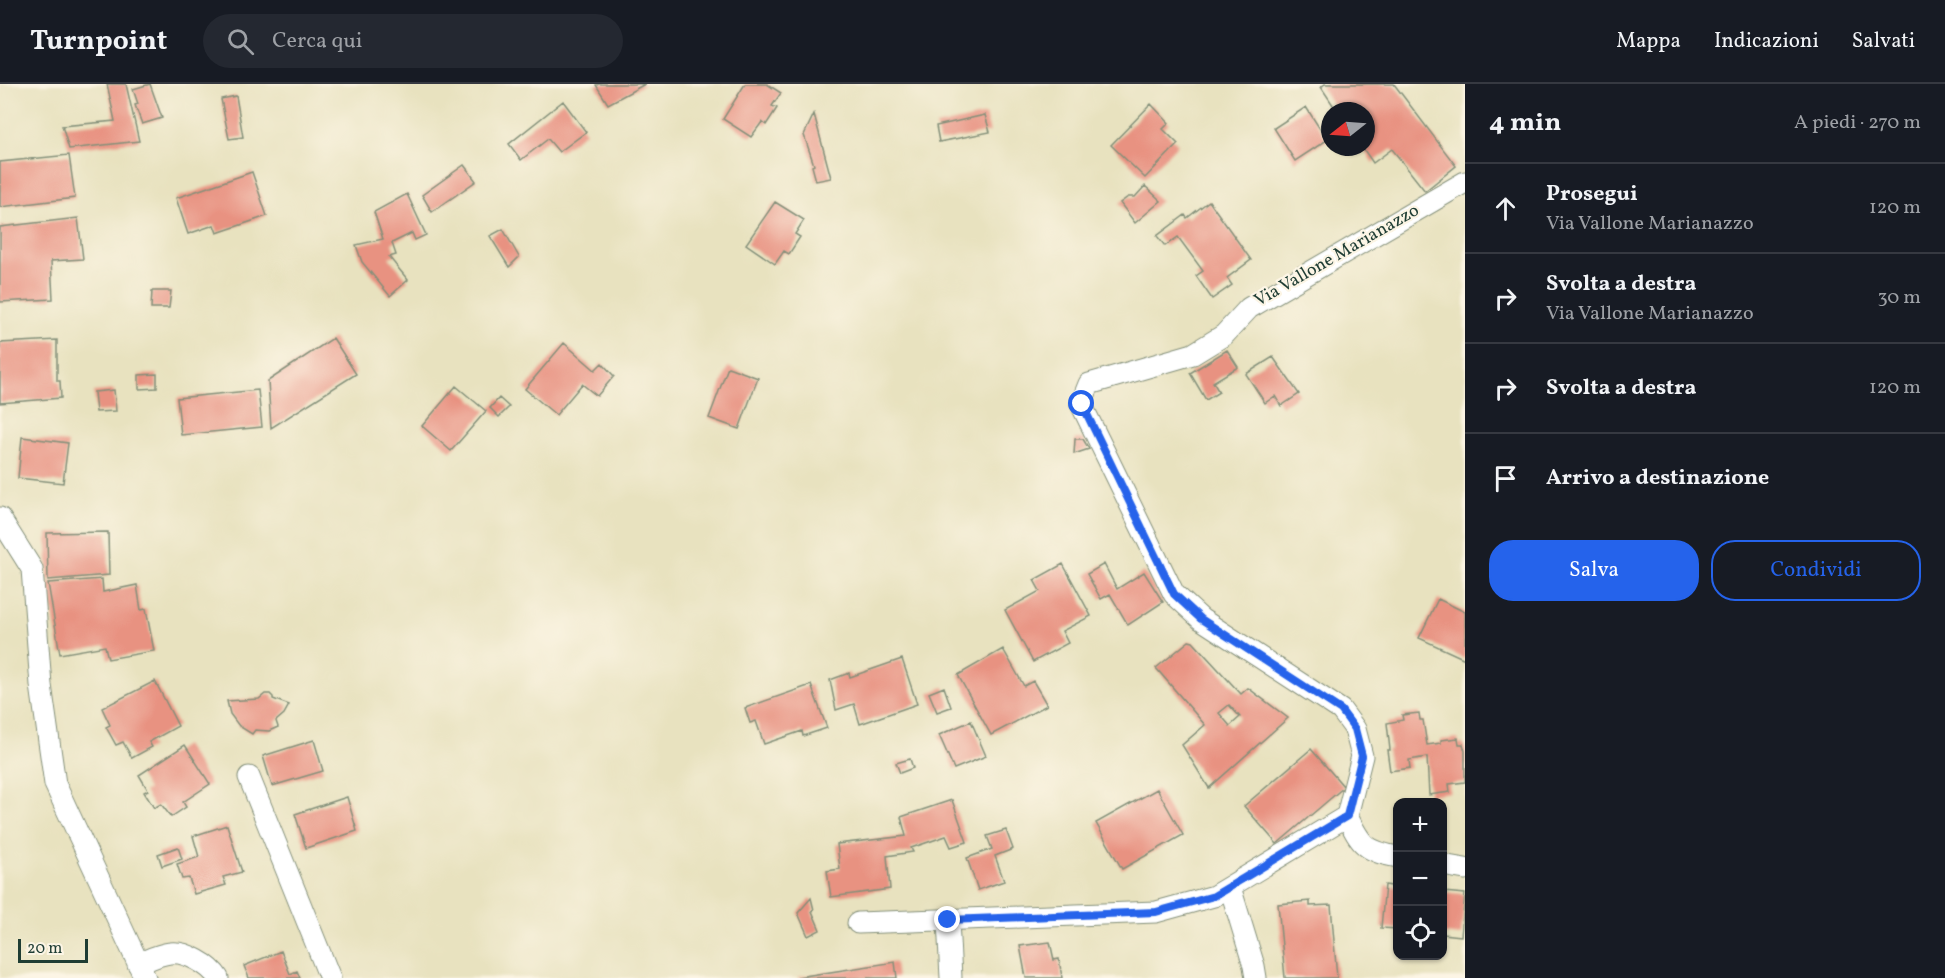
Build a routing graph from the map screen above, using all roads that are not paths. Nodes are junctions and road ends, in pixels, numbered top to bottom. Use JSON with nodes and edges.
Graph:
{"nodes":[{"id":1,"x":1465,"y":182,"type":"edge"},
{"id":2,"x":0,"y":518,"type":"edge"},
{"id":3,"x":249,"y":777,"type":"dead end"},
{"id":4,"x":1347,"y":816,"type":"junction"},
{"id":5,"x":1393,"y":856,"type":"edge"},
{"id":6,"x":1447,"y":866,"type":"edge"},
{"id":7,"x":1465,"y":869,"type":"edge"},
{"id":8,"x":1230,"y":887,"type":"junction"},
{"id":9,"x":948,"y":920,"type":"junction"},
{"id":10,"x":858,"y":923,"type":"dead end"},
{"id":11,"x":141,"y":971,"type":"edge"},
{"id":12,"x":218,"y":978,"type":"edge"},
{"id":13,"x":330,"y":978,"type":"edge"},
{"id":14,"x":951,"y":978,"type":"edge"},
{"id":15,"x":1256,"y":978,"type":"edge"}],
"edges":[{"from":1,"to":4,"type":"street","name":"Via Vallone Marianazzo"},
{"from":2,"to":11,"type":"street"},
{"from":3,"to":13,"type":"street"},
{"from":4,"to":5,"type":"street"},
{"from":4,"to":8,"type":"street"},
{"from":6,"to":7,"type":"street"},
{"from":8,"to":9,"type":"street"},
{"from":8,"to":15,"type":"street"},
{"from":9,"to":10,"type":"street"},
{"from":9,"to":14,"type":"street"},
{"from":11,"to":12,"type":"street"}]}
